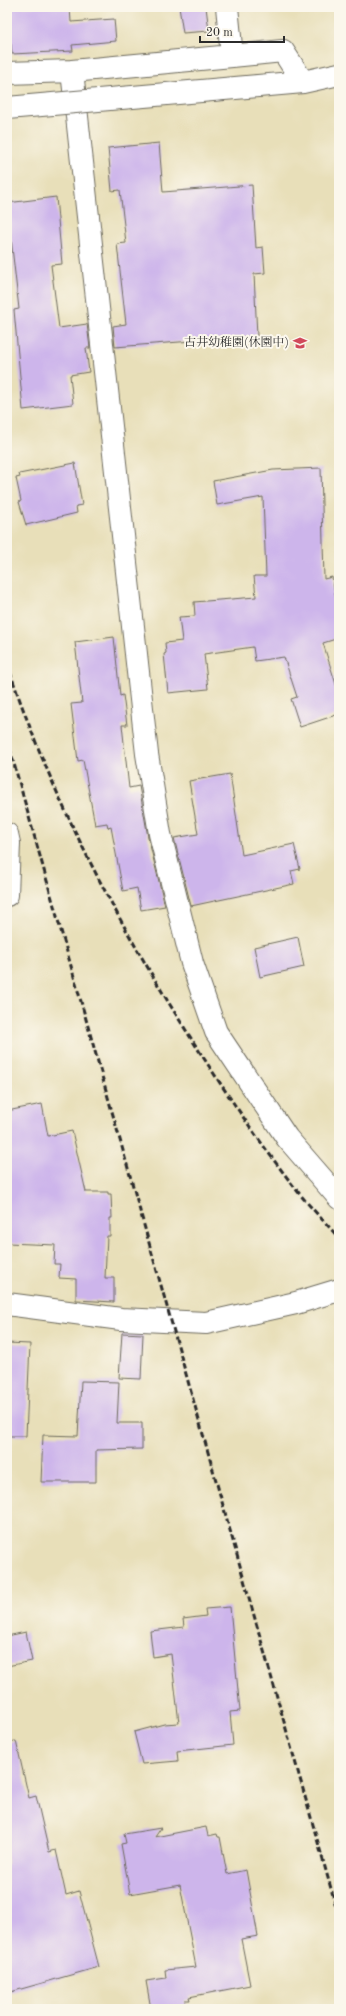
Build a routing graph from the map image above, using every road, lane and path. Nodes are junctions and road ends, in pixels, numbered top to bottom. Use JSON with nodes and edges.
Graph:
{"nodes":[{"id":1,"x":228,"y":7,"type":"edge"},
{"id":2,"x":232,"y":56,"type":"junction"},
{"id":3,"x":72,"y":71,"type":"junction"},
{"id":4,"x":7,"y":73,"type":"edge"},
{"id":5,"x":339,"y":74,"type":"edge"},
{"id":6,"x":303,"y":82,"type":"junction"},
{"id":7,"x":7,"y":108,"type":"edge"},
{"id":8,"x":7,"y":834,"type":"edge"},
{"id":9,"x":7,"y":895,"type":"edge"},
{"id":10,"x":339,"y":1198,"type":"edge"},
{"id":11,"x":339,"y":1290,"type":"edge"},
{"id":12,"x":7,"y":1304,"type":"edge"}],
"edges":[{"from":1,"to":2,"type":"street"},
{"from":2,"to":3,"type":"street"},
{"from":2,"to":6,"type":"street"},
{"from":3,"to":4,"type":"street"},
{"from":3,"to":10,"type":"street"},
{"from":5,"to":6,"type":"street"},
{"from":6,"to":7,"type":"street","bridge":true},
{"from":8,"to":9,"type":"street"},
{"from":11,"to":12,"type":"street"}]}
